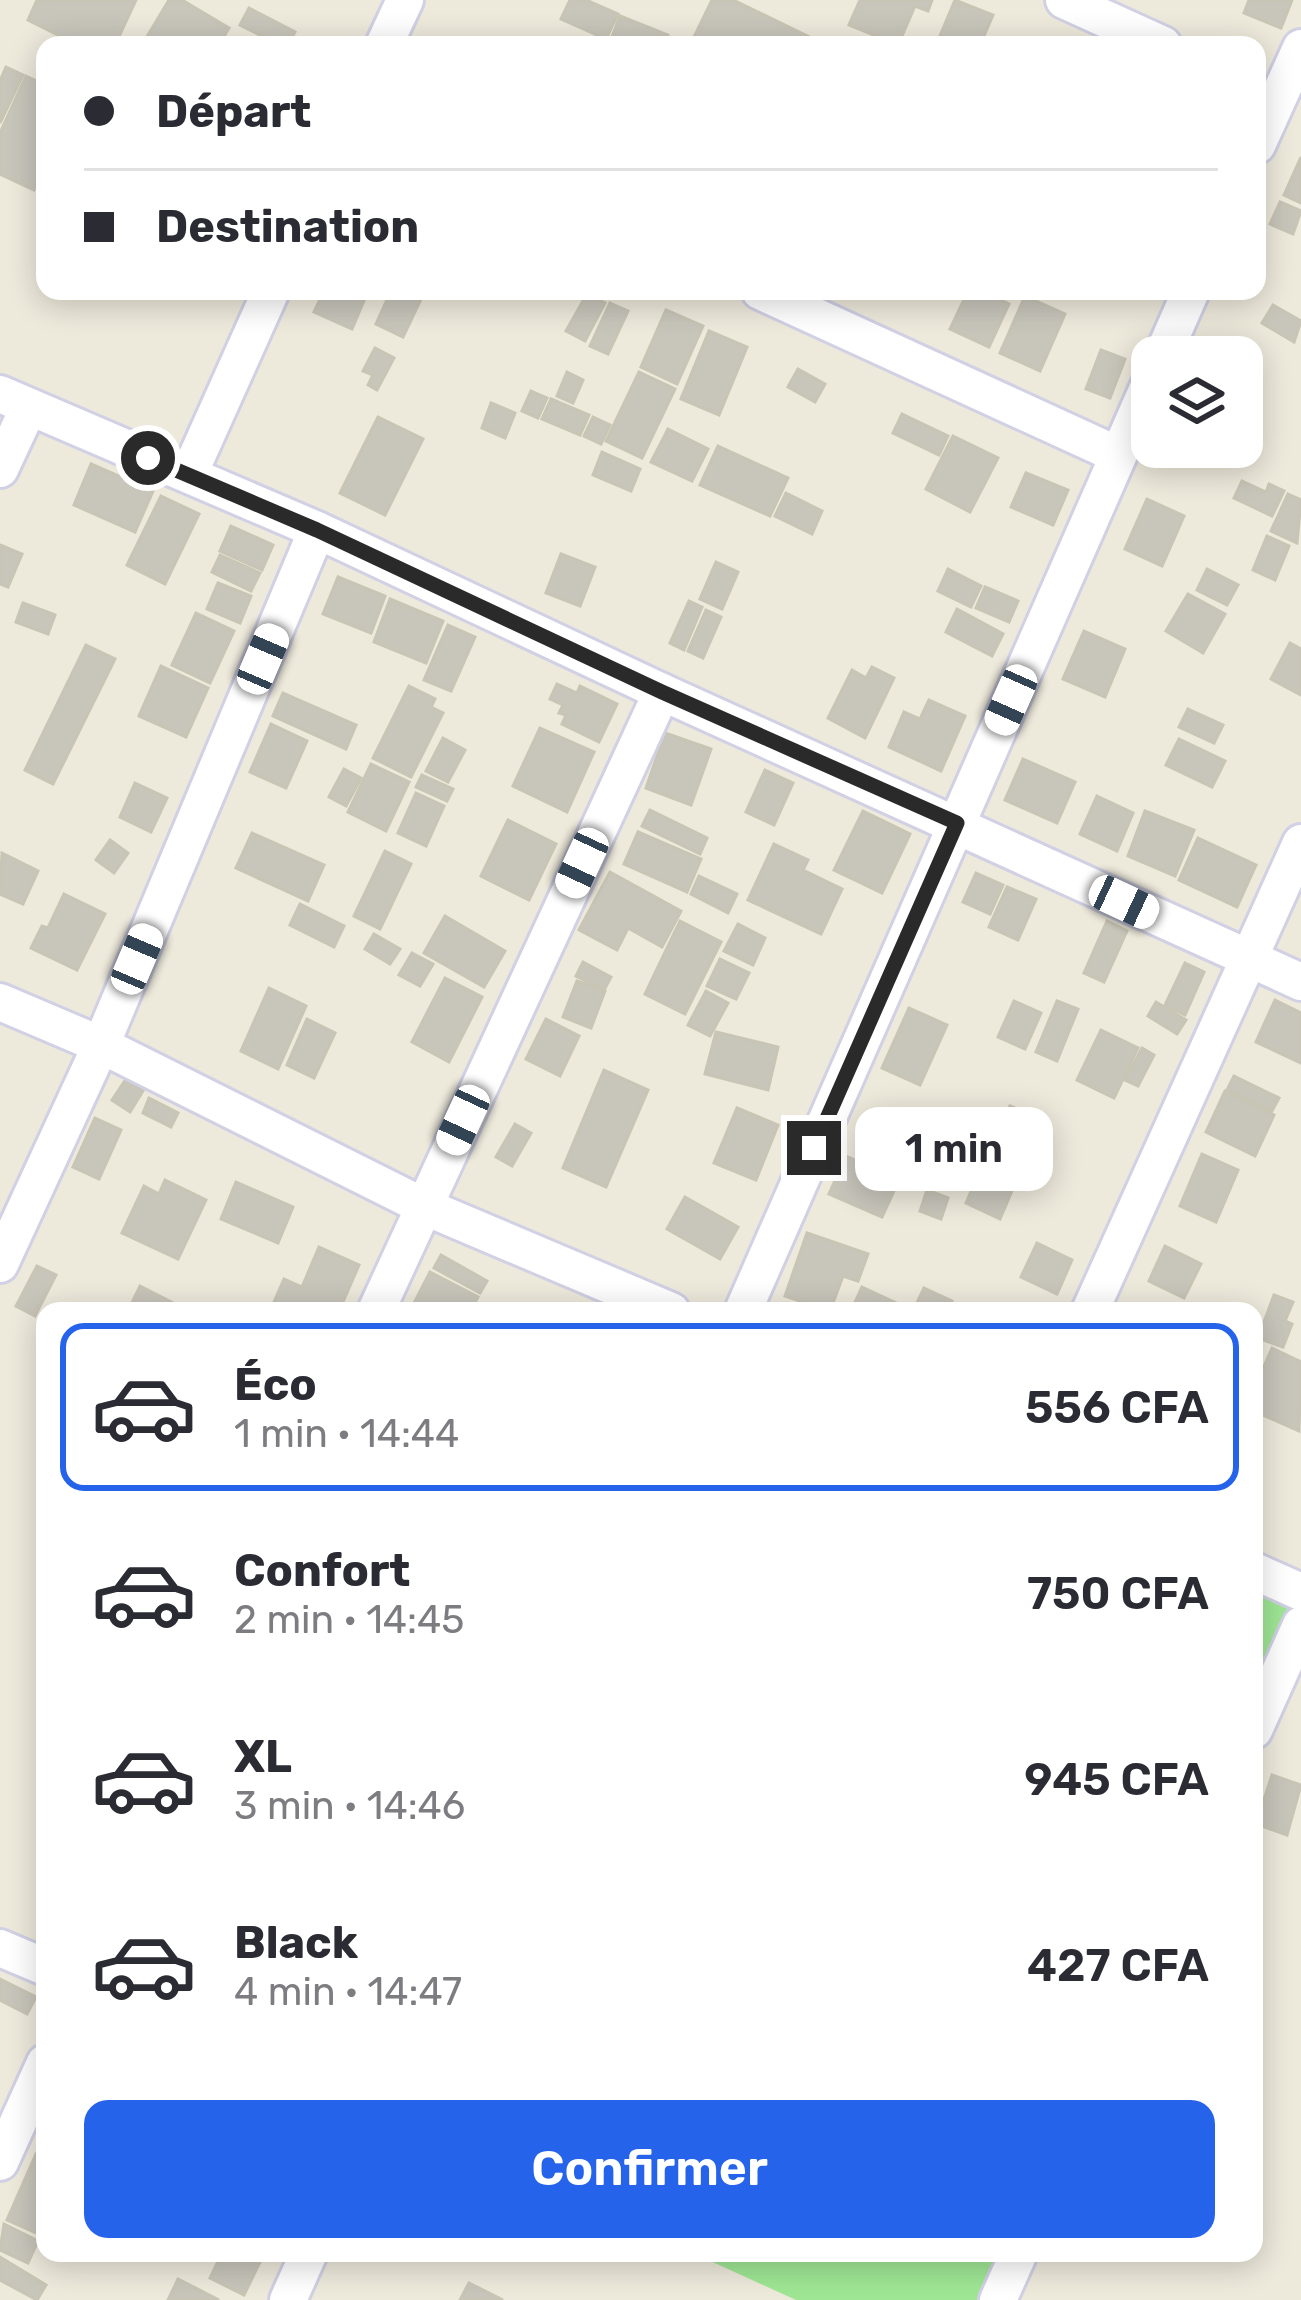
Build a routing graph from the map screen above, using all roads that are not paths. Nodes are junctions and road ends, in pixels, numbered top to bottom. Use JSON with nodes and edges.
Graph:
{"nodes":[{"id":1,"x":405,"y":0,"type":"edge"},
{"id":2,"x":1064,"y":0,"type":"edge"},
{"id":3,"x":388,"y":36,"type":"edge"},
{"id":4,"x":1142,"y":36,"type":"edge"},
{"id":5,"x":1301,"y":48,"type":"edge"},
{"id":6,"x":1268,"y":93,"type":"edge"},
{"id":7,"x":268,"y":300,"type":"edge"},
{"id":8,"x":780,"y":300,"type":"edge"},
{"id":9,"x":1187,"y":300,"type":"edge"},
{"id":10,"x":1171,"y":336,"type":"edge"},
{"id":11,"x":14,"y":401,"type":"edge"},
{"id":12,"x":1131,"y":425,"type":"edge"},
{"id":13,"x":1118,"y":454,"type":"junction"},
{"id":14,"x":0,"y":470,"type":"edge"},
{"id":15,"x":189,"y":474,"type":"junction"},
{"id":16,"x":317,"y":530,"type":"junction"},
{"id":17,"x":662,"y":692,"type":"junction"},
{"id":18,"x":957,"y":823,"type":"junction"},
{"id":19,"x":1301,"y":843,"type":"edge"},
{"id":20,"x":1249,"y":960,"type":"junction"},
{"id":21,"x":1301,"y":982,"type":"edge"},
{"id":22,"x":0,"y":1001,"type":"edge"},
{"id":23,"x":101,"y":1045,"type":"junction"},
{"id":24,"x":423,"y":1205,"type":"junction"},
{"id":25,"x":0,"y":1264,"type":"edge"},
{"id":26,"x":380,"y":1302,"type":"edge"},
{"id":27,"x":650,"y":1302,"type":"edge"},
{"id":28,"x":747,"y":1302,"type":"edge"},
{"id":29,"x":1094,"y":1302,"type":"edge"},
{"id":30,"x":1263,"y":1575,"type":"edge"},
{"id":31,"x":1301,"y":1592,"type":"edge"},
{"id":32,"x":1301,"y":1625,"type":"edge"},
{"id":33,"x":1263,"y":1710,"type":"edge"},
{"id":34,"x":0,"y":1948,"type":"edge"},
{"id":35,"x":36,"y":1963,"type":"edge"},
{"id":36,"x":36,"y":2082,"type":"edge"},
{"id":37,"x":0,"y":2162,"type":"edge"},
{"id":38,"x":305,"y":2262,"type":"edge"},
{"id":39,"x":1015,"y":2262,"type":"edge"},
{"id":40,"x":288,"y":2300,"type":"edge"},
{"id":41,"x":998,"y":2300,"type":"edge"}],
"edges":[{"from":1,"to":3,"type":"street"},
{"from":2,"to":4,"type":"street"},
{"from":5,"to":6,"type":"street"},
{"from":7,"to":15,"type":"street"},
{"from":8,"to":13,"type":"street"},
{"from":9,"to":10,"type":"street"},
{"from":11,"to":14,"type":"street"},
{"from":11,"to":15,"type":"street"},
{"from":12,"to":13,"type":"street"},
{"from":13,"to":18,"type":"street"},
{"from":15,"to":16,"type":"street"},
{"from":16,"to":17,"type":"street"},
{"from":16,"to":23,"type":"street"},
{"from":17,"to":18,"type":"street"},
{"from":17,"to":24,"type":"street"},
{"from":18,"to":20,"type":"street"},
{"from":18,"to":28,"type":"street"},
{"from":19,"to":20,"type":"street"},
{"from":20,"to":21,"type":"street"},
{"from":20,"to":29,"type":"street"},
{"from":22,"to":23,"type":"street"},
{"from":23,"to":24,"type":"street"},
{"from":23,"to":25,"type":"street"},
{"from":24,"to":26,"type":"street"},
{"from":24,"to":27,"type":"street"},
{"from":30,"to":31,"type":"street"},
{"from":32,"to":33,"type":"street"},
{"from":34,"to":35,"type":"street"},
{"from":36,"to":37,"type":"street"},
{"from":38,"to":40,"type":"street"},
{"from":39,"to":41,"type":"street"}]}
